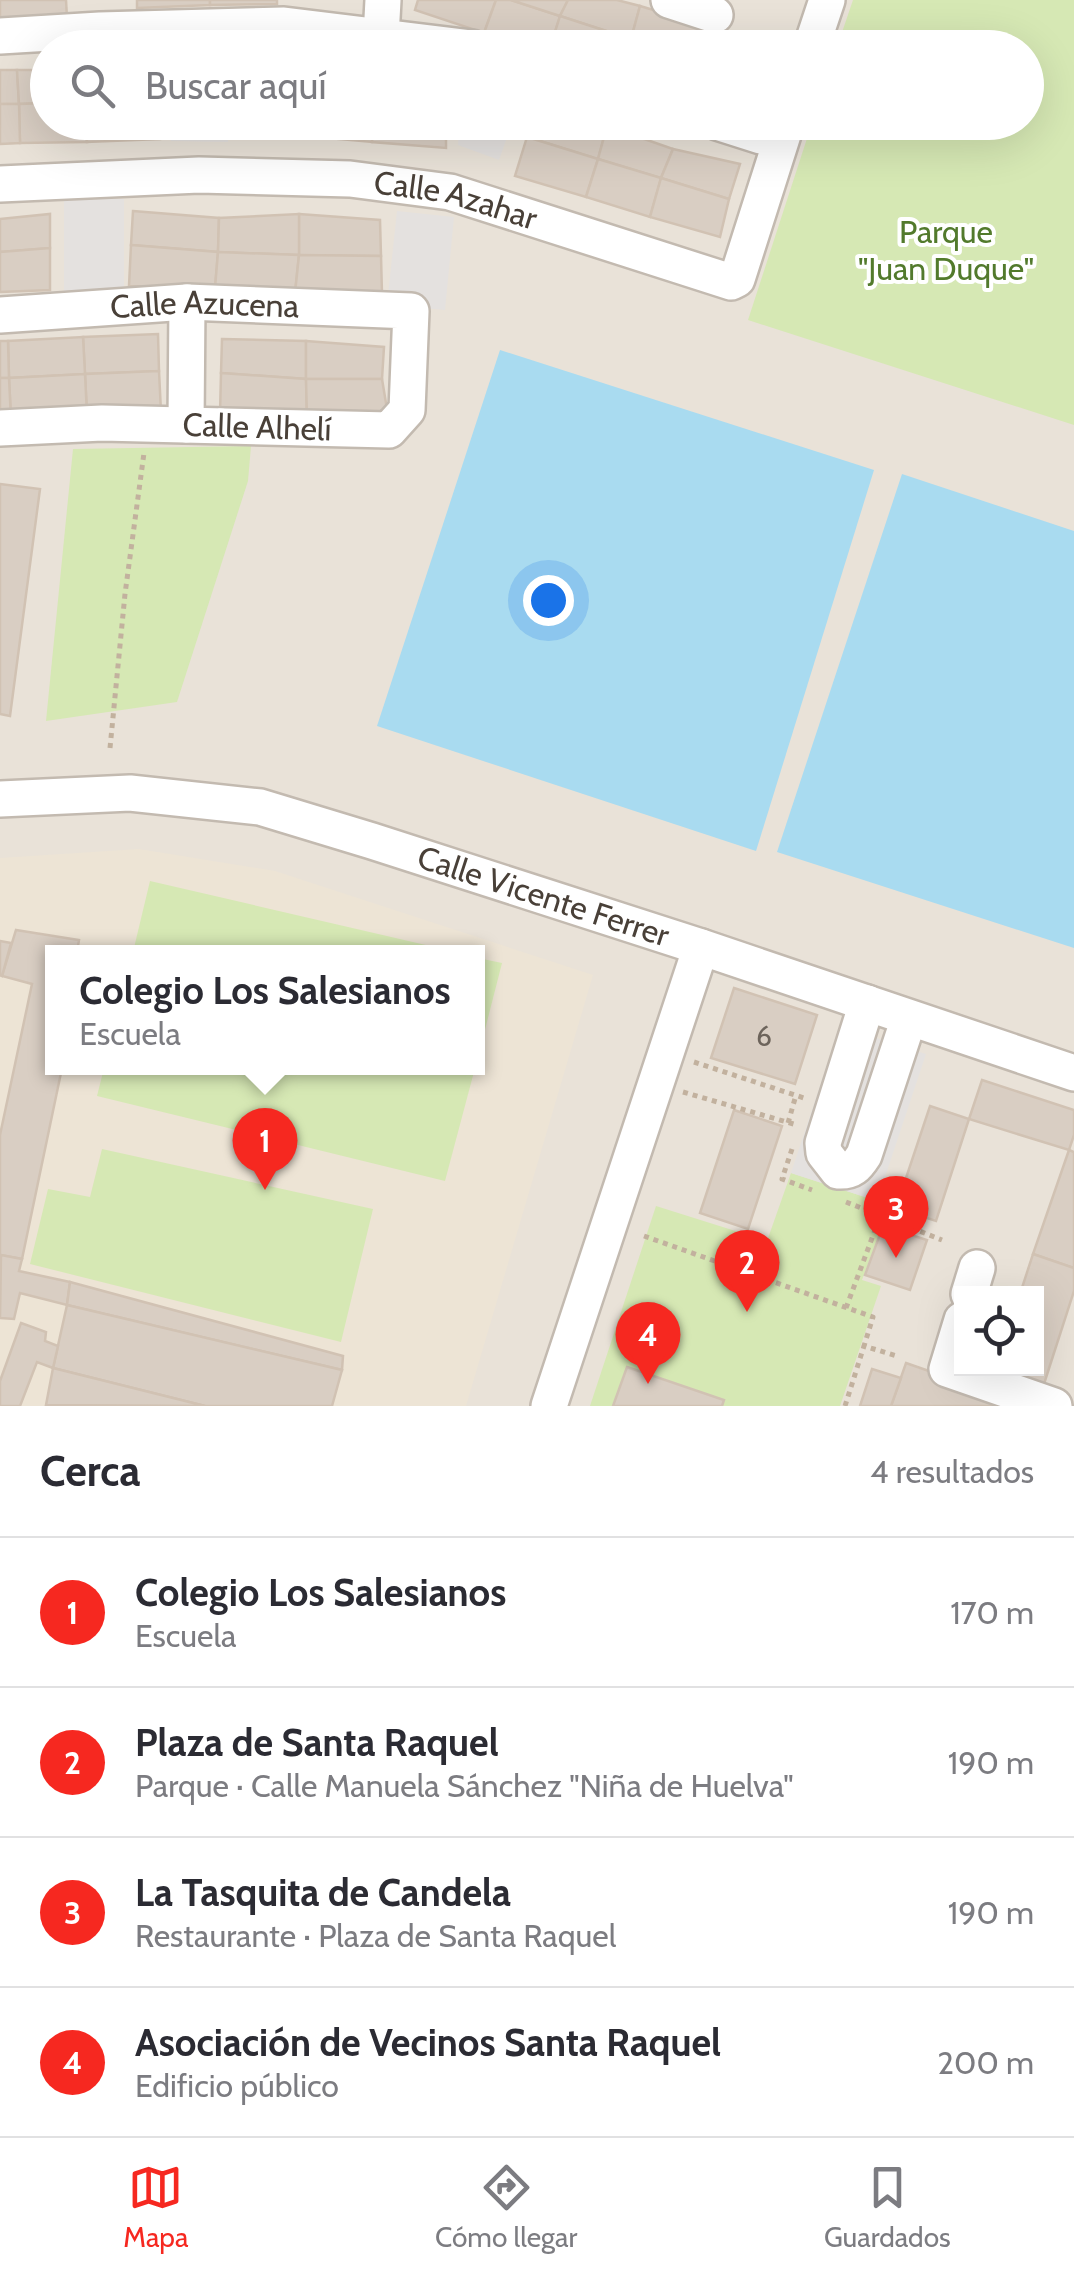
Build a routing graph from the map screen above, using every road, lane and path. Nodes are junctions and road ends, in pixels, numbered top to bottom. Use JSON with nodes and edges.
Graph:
{"nodes":[{"id":1,"x":383,"y":0,"type":"edge"},
{"id":2,"x":669,"y":0,"type":"edge"},
{"id":3,"x":827,"y":0,"type":"edge"},
{"id":4,"x":99,"y":15,"type":"edge"},
{"id":5,"x":715,"y":15,"type":"dead end"},
{"id":6,"x":328,"y":30,"type":"edge"},
{"id":7,"x":381,"y":30,"type":"edge"},
{"id":8,"x":818,"y":30,"type":"edge"},
{"id":9,"x":0,"y":36,"type":"edge"},
{"id":10,"x":771,"y":140,"type":"edge"},
{"id":11,"x":0,"y":184,"type":"edge"},
{"id":12,"x":188,"y":302,"type":"junction"},
{"id":13,"x":411,"y":312,"type":"joint"},
{"id":14,"x":0,"y":314,"type":"edge"},
{"id":15,"x":148,"y":424,"type":"junction"},
{"id":16,"x":186,"y":425,"type":"junction"},
{"id":17,"x":0,"y":428,"type":"edge"},
{"id":18,"x":110,"y":748,"type":"dead end"},
{"id":19,"x":0,"y":799,"type":"edge"},
{"id":20,"x":701,"y":947,"type":"junction"},
{"id":21,"x":867,"y":1004,"type":"junction"},
{"id":22,"x":909,"y":1018,"type":"junction"},
{"id":23,"x":661,"y":1068,"type":"junction"},
{"id":24,"x":1074,"y":1073,"type":"edge"},
{"id":25,"x":796,"y":1095,"type":"junction"},
{"id":26,"x":834,"y":1108,"type":"junction"},
{"id":27,"x":788,"y":1123,"type":"junction"},
{"id":28,"x":799,"y":1126,"type":"dead end"},
{"id":29,"x":793,"y":1144,"type":"dead end"},
{"id":30,"x":791,"y":1182,"type":"dead end"},
{"id":31,"x":644,"y":1236,"type":"dead end"},
{"id":32,"x":942,"y":1240,"type":"dead end"},
{"id":33,"x":846,"y":1308,"type":"junction"},
{"id":34,"x":864,"y":1346,"type":"junction"},
{"id":35,"x":954,"y":1348,"type":"edge"},
{"id":36,"x":897,"y":1356,"type":"dead end"},
{"id":37,"x":954,"y":1371,"type":"edge"},
{"id":38,"x":968,"y":1376,"type":"edge"},
{"id":39,"x":549,"y":1406,"type":"edge"},
{"id":40,"x":845,"y":1406,"type":"edge"},
{"id":41,"x":1054,"y":1406,"type":"edge"}],
"edges":[{"from":1,"to":7,"type":"street"},
{"from":2,"to":5,"type":"street"},
{"from":3,"to":8,"type":"street"},
{"from":4,"to":6,"type":"street"},
{"from":4,"to":9,"type":"street"},
{"from":10,"to":11,"type":"street","name":"Calle Azahar"},
{"from":12,"to":13,"type":"street","name":"Calle Azucena"},
{"from":12,"to":14,"type":"street","name":"Calle Azucena"},
{"from":12,"to":16,"type":"street"},
{"from":13,"to":16,"type":"street","name":"Calle Alhelí"},
{"from":15,"to":16,"type":"street","name":"Calle Alhelí"},
{"from":15,"to":17,"type":"street","name":"Calle Alhelí"},
{"from":15,"to":18,"type":"path"},
{"from":19,"to":20,"type":"street","name":"Calle Vicente Ferrer"},
{"from":20,"to":21,"type":"street","name":"Calle Vicente Ferrer"},
{"from":20,"to":23,"type":"street"},
{"from":21,"to":22,"type":"street","name":"Calle Vicente Ferrer"},
{"from":21,"to":26,"type":"street"},
{"from":22,"to":24,"type":"street","name":"Calle Vicente Ferrer"},
{"from":22,"to":26,"type":"street"},
{"from":23,"to":25,"type":"path"},
{"from":23,"to":27,"type":"path"},
{"from":23,"to":39,"type":"street"},
{"from":25,"to":26,"type":"path"},
{"from":25,"to":27,"type":"path"},
{"from":27,"to":28,"type":"path"},
{"from":29,"to":30,"type":"path"},
{"from":31,"to":33,"type":"path"},
{"from":32,"to":33,"type":"path"},
{"from":33,"to":34,"type":"path"},
{"from":34,"to":36,"type":"path"},
{"from":34,"to":40,"type":"path"},
{"from":35,"to":37,"type":"street"},
{"from":38,"to":41,"type":"street"}]}
